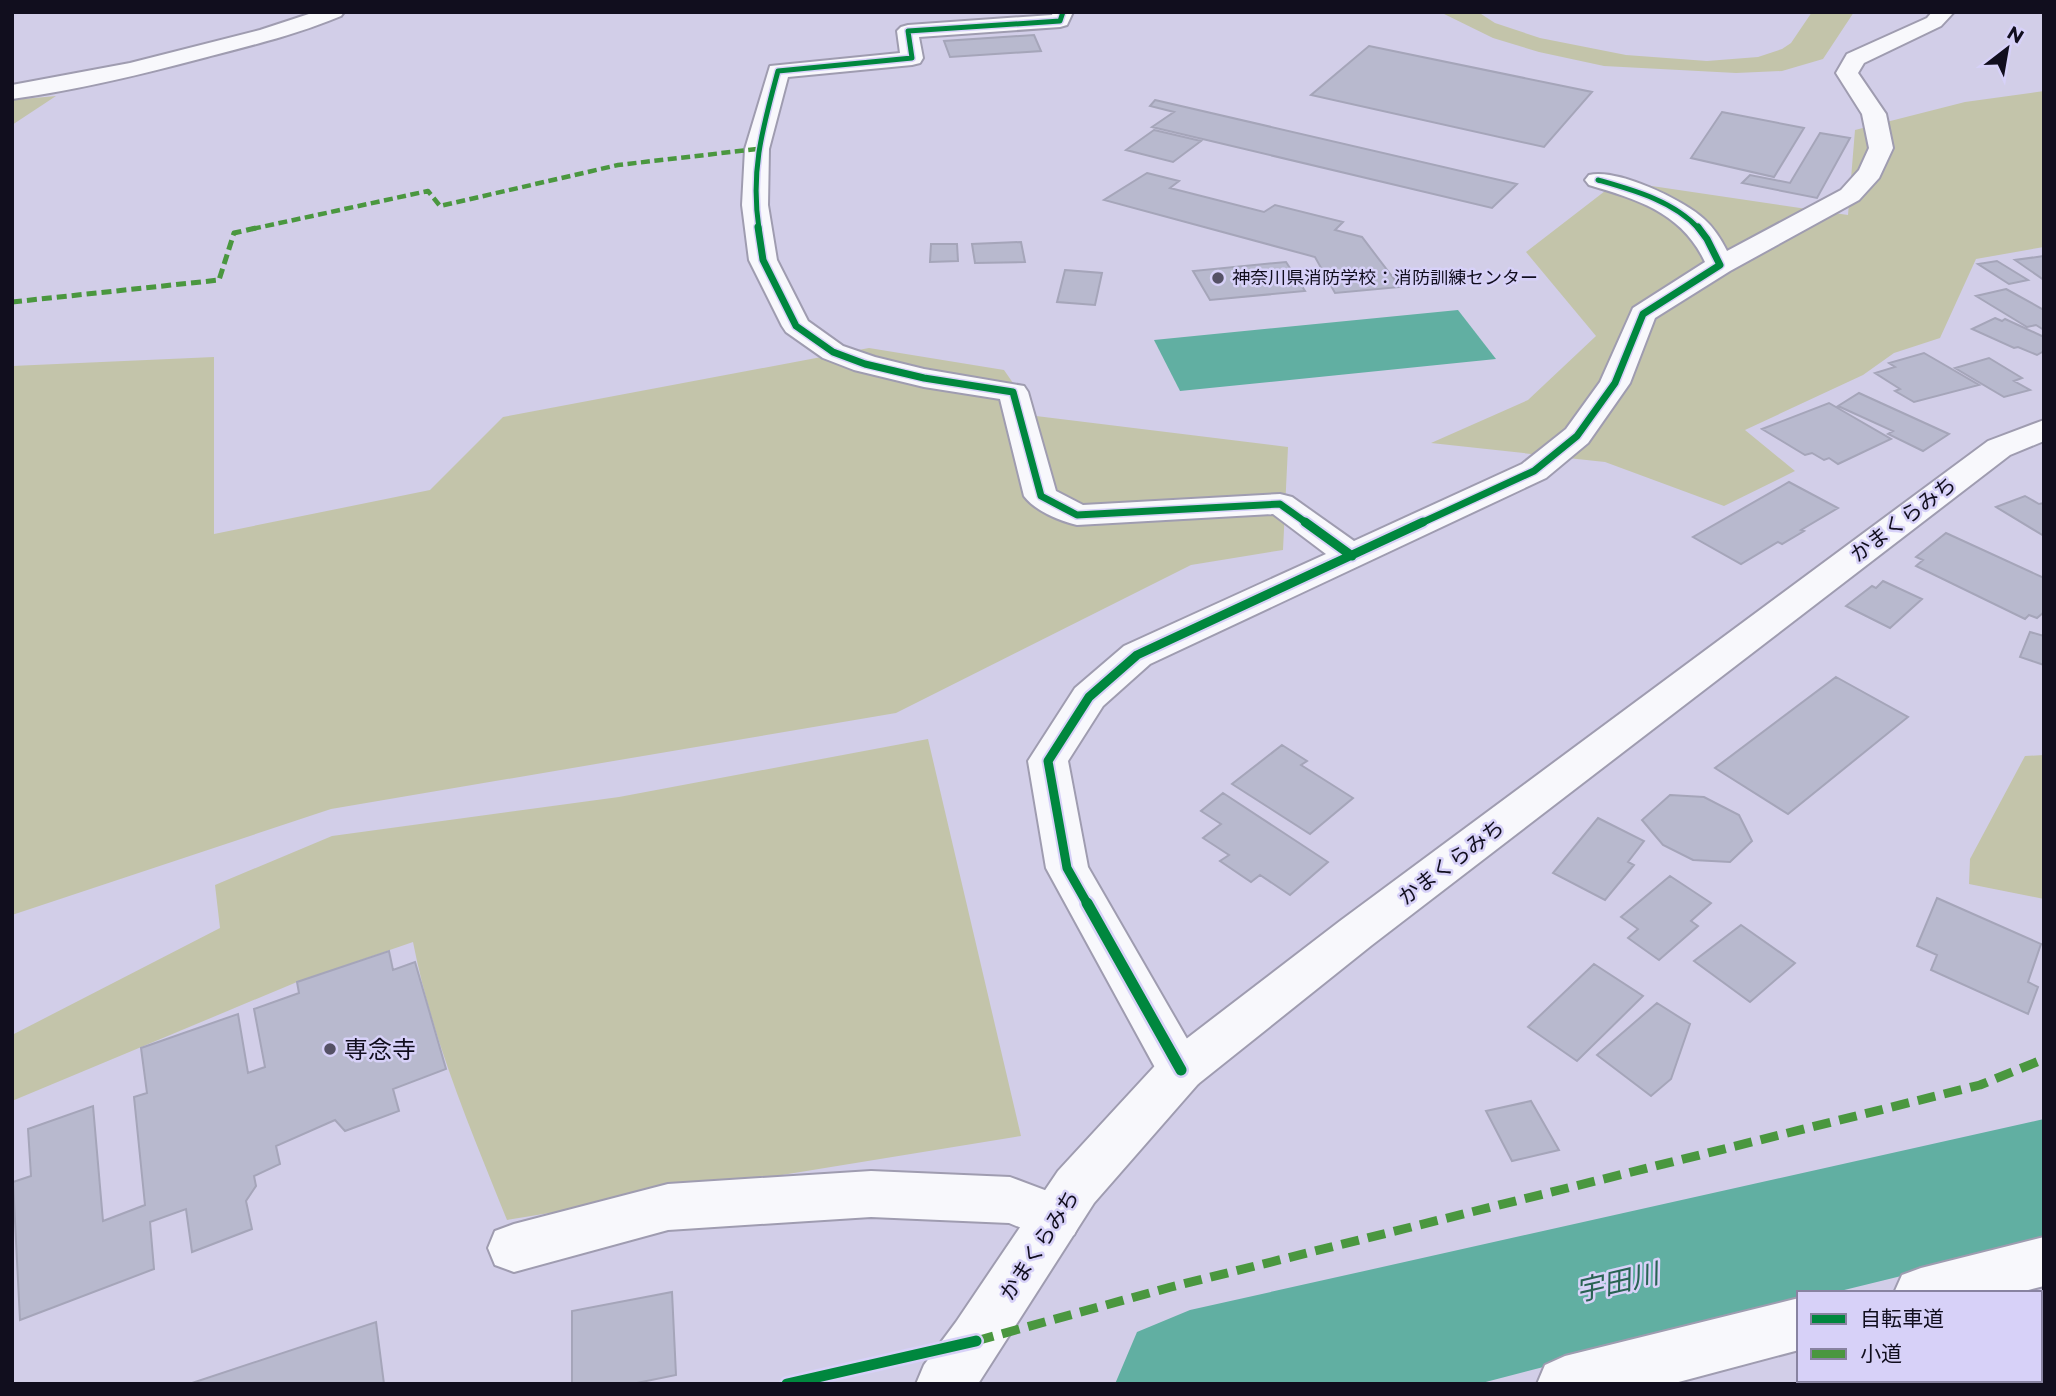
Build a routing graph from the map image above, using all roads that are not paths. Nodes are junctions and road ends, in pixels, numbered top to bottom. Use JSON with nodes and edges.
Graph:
{"nodes":[{"id":1,"x":334,"y":12,"type":"edge"},
{"id":2,"x":1063,"y":12,"type":"edge"},
{"id":3,"x":1944,"y":12,"type":"edge"},
{"id":4,"x":904,"y":22,"type":"edge"},
{"id":5,"x":12,"y":92,"type":"edge"},
{"id":6,"x":1598,"y":180,"type":"dead end"},
{"id":7,"x":1720,"y":265,"type":"junction"},
{"id":8,"x":2044,"y":429,"type":"edge"},
{"id":9,"x":1352,"y":556,"type":"junction"},
{"id":10,"x":1181,"y":1070,"type":"junction"},
{"id":11,"x":1056,"y":1218,"type":"junction"},
{"id":12,"x":514,"y":1248,"type":"dead end"},
{"id":13,"x":2044,"y":1261,"type":"edge"},
{"id":14,"x":1929,"y":1291,"type":"edge"},
{"id":15,"x":1797,"y":1325,"type":"edge"},
{"id":16,"x":944,"y":1384,"type":"edge"},
{"id":17,"x":1565,"y":1384,"type":"edge"}],
"edges":[{"from":1,"to":5,"type":"street"},
{"from":2,"to":4,"type":"street"},
{"from":3,"to":7,"type":"street"},
{"from":4,"to":9,"type":"street"},
{"from":6,"to":7,"type":"street"},
{"from":7,"to":9,"type":"street"},
{"from":8,"to":10,"type":"street","name":"かまくらみち"},
{"from":9,"to":10,"type":"street"},
{"from":10,"to":11,"type":"street","name":"かまくらみち"},
{"from":11,"to":12,"type":"street"},
{"from":11,"to":16,"type":"street","name":"かまくらみち"},
{"from":13,"to":14,"type":"street"},
{"from":15,"to":17,"type":"street"}]}
